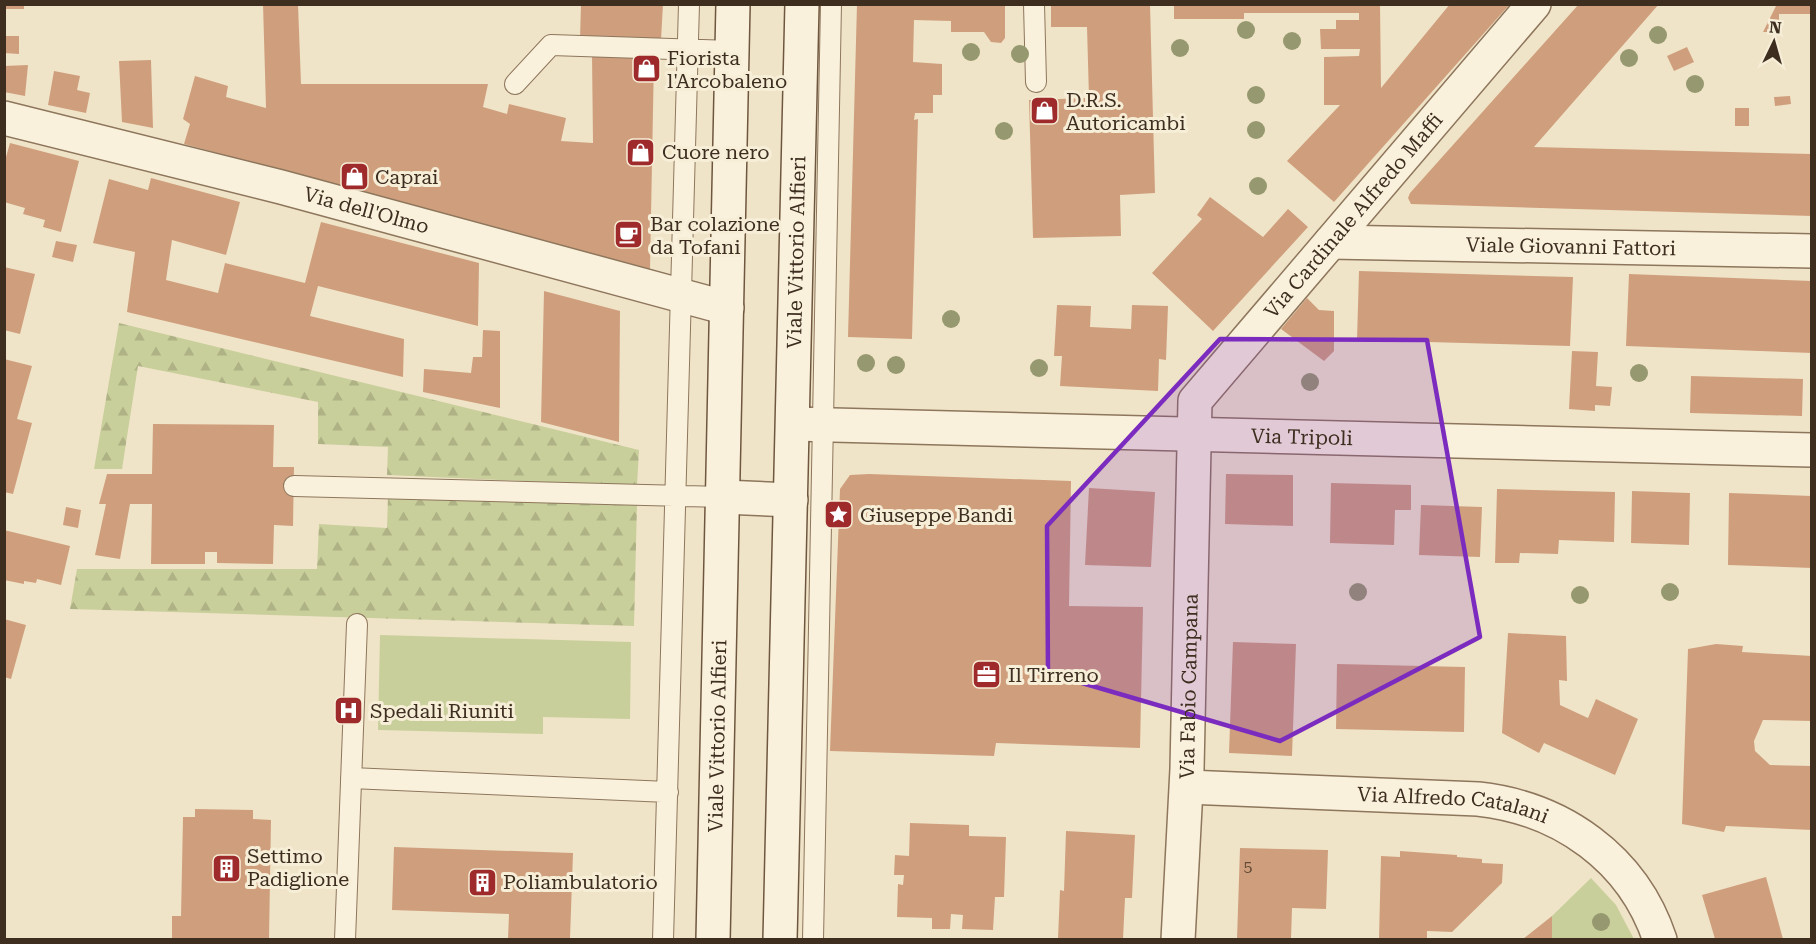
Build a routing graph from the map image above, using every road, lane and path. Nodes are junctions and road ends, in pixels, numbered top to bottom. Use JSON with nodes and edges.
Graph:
{"nodes":[{"id":1,"x":689,"y":4,"type":"edge"},
{"id":2,"x":732,"y":4,"type":"edge"},
{"id":3,"x":802,"y":4,"type":"edge"},
{"id":4,"x":831,"y":4,"type":"edge"},
{"id":5,"x":1034,"y":4,"type":"edge"},
{"id":6,"x":1534,"y":4,"type":"edge"},
{"id":7,"x":687,"y":50,"type":"junction"},
{"id":8,"x":732,"y":51,"type":"junction"},
{"id":9,"x":1036,"y":82,"type":"dead end"},
{"id":10,"x":515,"y":84,"type":"dead end"},
{"id":11,"x":4,"y":118,"type":"edge"},
{"id":12,"x":1331,"y":242,"type":"junction"},
{"id":13,"x":1812,"y":251,"type":"edge"},
{"id":14,"x":680,"y":296,"type":"junction"},
{"id":15,"x":727,"y":308,"type":"junction"},
{"id":16,"x":808,"y":424,"type":"junction"},
{"id":17,"x":1195,"y":434,"type":"junction"},
{"id":18,"x":1812,"y":450,"type":"edge"},
{"id":19,"x":294,"y":486,"type":"dead end"},
{"id":20,"x":677,"y":496,"type":"junction"},
{"id":21,"x":723,"y":497,"type":"junction"},
{"id":22,"x":791,"y":500,"type":"junction"},
{"id":23,"x":357,"y":624,"type":"dead end"},
{"id":24,"x":351,"y":778,"type":"junction"},
{"id":25,"x":1187,"y":787,"type":"junction"},
{"id":26,"x":668,"y":792,"type":"junction"},
{"id":27,"x":345,"y":939,"type":"edge"},
{"id":28,"x":663,"y":939,"type":"edge"},
{"id":29,"x":713,"y":939,"type":"edge"},
{"id":30,"x":780,"y":939,"type":"edge"},
{"id":31,"x":813,"y":939,"type":"edge"},
{"id":32,"x":1178,"y":939,"type":"edge"},
{"id":33,"x":1660,"y":939,"type":"edge"}],
"edges":[{"from":1,"to":7,"type":"lane"},
{"from":2,"to":8,"type":"street","name":"Viale Vittorio Alfieri"},
{"from":3,"to":16,"type":"street","name":"Viale Vittorio Alfieri"},
{"from":4,"to":16,"type":"lane"},
{"from":5,"to":9,"type":"lane"},
{"from":6,"to":12,"type":"street","name":"Via Cardinale Alfredo Maffi"},
{"from":7,"to":8,"type":"lane"},
{"from":7,"to":10,"type":"lane"},
{"from":7,"to":14,"type":"lane"},
{"from":8,"to":15,"type":"street","name":"Viale Vittorio Alfieri"},
{"from":11,"to":14,"type":"street","name":"Via dell'Olmo"},
{"from":12,"to":13,"type":"street","name":"Viale Giovanni Fattori"},
{"from":12,"to":17,"type":"street","name":"Via Cardinale Alfredo Maffi"},
{"from":14,"to":15,"type":"street","name":"Via dell'Olmo"},
{"from":14,"to":20,"type":"lane"},
{"from":15,"to":21,"type":"street","name":"Viale Vittorio Alfieri"},
{"from":16,"to":17,"type":"street","name":"Via Tripoli"},
{"from":16,"to":22,"type":"street","name":"Viale Vittorio Alfieri"},
{"from":16,"to":31,"type":"lane"},
{"from":17,"to":18,"type":"street","name":"Via Tripoli"},
{"from":17,"to":25,"type":"street","name":"Via Fabio Campana"},
{"from":19,"to":20,"type":"lane"},
{"from":20,"to":21,"type":"lane"},
{"from":20,"to":26,"type":"lane"},
{"from":21,"to":22,"type":"street"},
{"from":21,"to":29,"type":"street","name":"Viale Vittorio Alfieri"},
{"from":22,"to":30,"type":"street","name":"Viale Vittorio Alfieri"},
{"from":23,"to":24,"type":"lane"},
{"from":24,"to":26,"type":"lane"},
{"from":24,"to":27,"type":"lane"},
{"from":25,"to":32,"type":"street","name":"Via Fabio Campana"},
{"from":25,"to":33,"type":"street","name":"Via Alfredo Catalani"},
{"from":26,"to":28,"type":"lane"}]}
